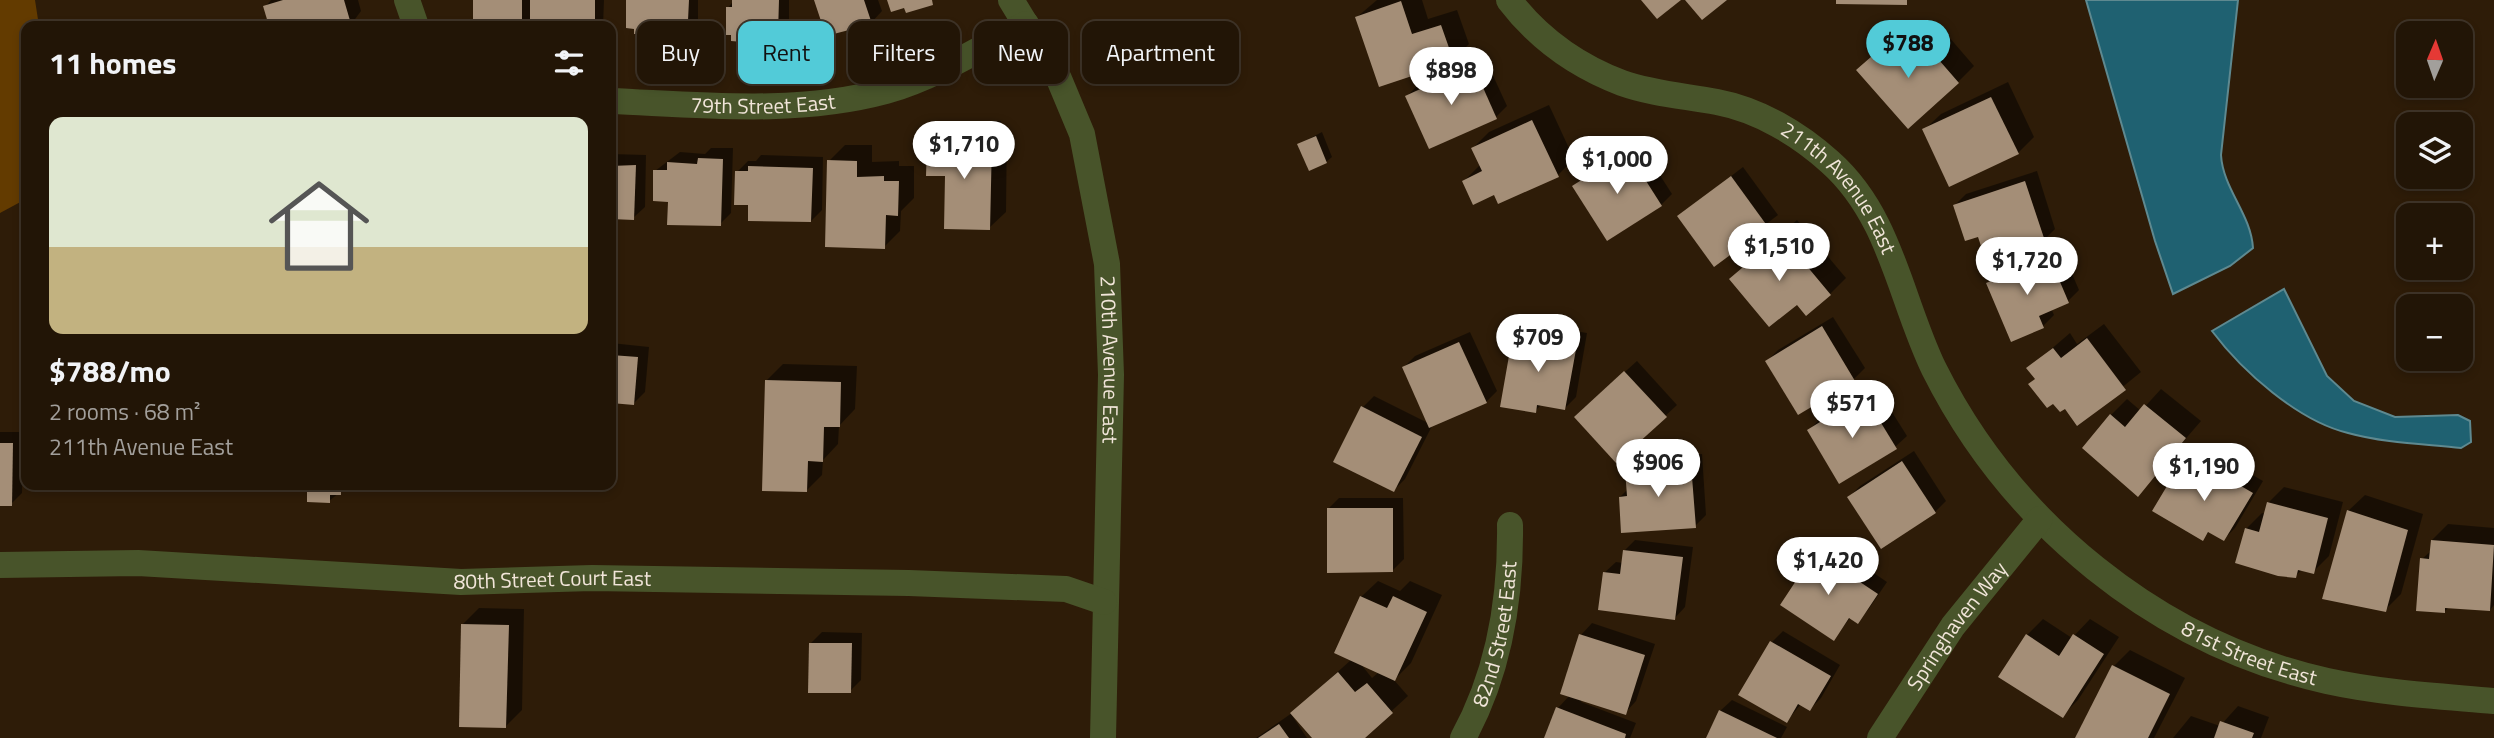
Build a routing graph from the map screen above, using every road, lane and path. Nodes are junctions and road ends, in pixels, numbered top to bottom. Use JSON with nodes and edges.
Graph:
{"nodes":[{"id":1,"x":407,"y":0,"type":"edge"},
{"id":2,"x":1012,"y":0,"type":"edge"},
{"id":3,"x":1509,"y":0,"type":"edge"},
{"id":4,"x":414,"y":21,"type":"edge"},
{"id":5,"x":1024,"y":21,"type":"edge"},
{"id":6,"x":974,"y":52,"type":"edge"},
{"id":7,"x":1061,"y":84,"type":"edge"},
{"id":8,"x":616,"y":102,"type":"edge"},
{"id":9,"x":2040,"y":519,"type":"junction"},
{"id":10,"x":1510,"y":525,"type":"dead end"},
{"id":11,"x":0,"y":565,"type":"edge"},
{"id":12,"x":1104,"y":601,"type":"junction"},
{"id":13,"x":2494,"y":701,"type":"edge"},
{"id":14,"x":1103,"y":738,"type":"edge"},
{"id":15,"x":1463,"y":738,"type":"edge"},
{"id":16,"x":1880,"y":738,"type":"edge"}],
"edges":[{"from":1,"to":4,"type":"street"},
{"from":2,"to":5,"type":"street","name":"210th Avenue East"},
{"from":3,"to":9,"type":"street","name":"211th Avenue East"},
{"from":6,"to":8,"type":"street","name":"79th Street East"},
{"from":7,"to":12,"type":"street","name":"210th Avenue East"},
{"from":9,"to":13,"type":"street","name":"81st Street East"},
{"from":9,"to":16,"type":"street","name":"Springhaven Way"},
{"from":10,"to":15,"type":"street","name":"82nd Street East"},
{"from":11,"to":12,"type":"street","name":"80th Street Court East"},
{"from":12,"to":14,"type":"street","name":"210th Avenue East"}]}
